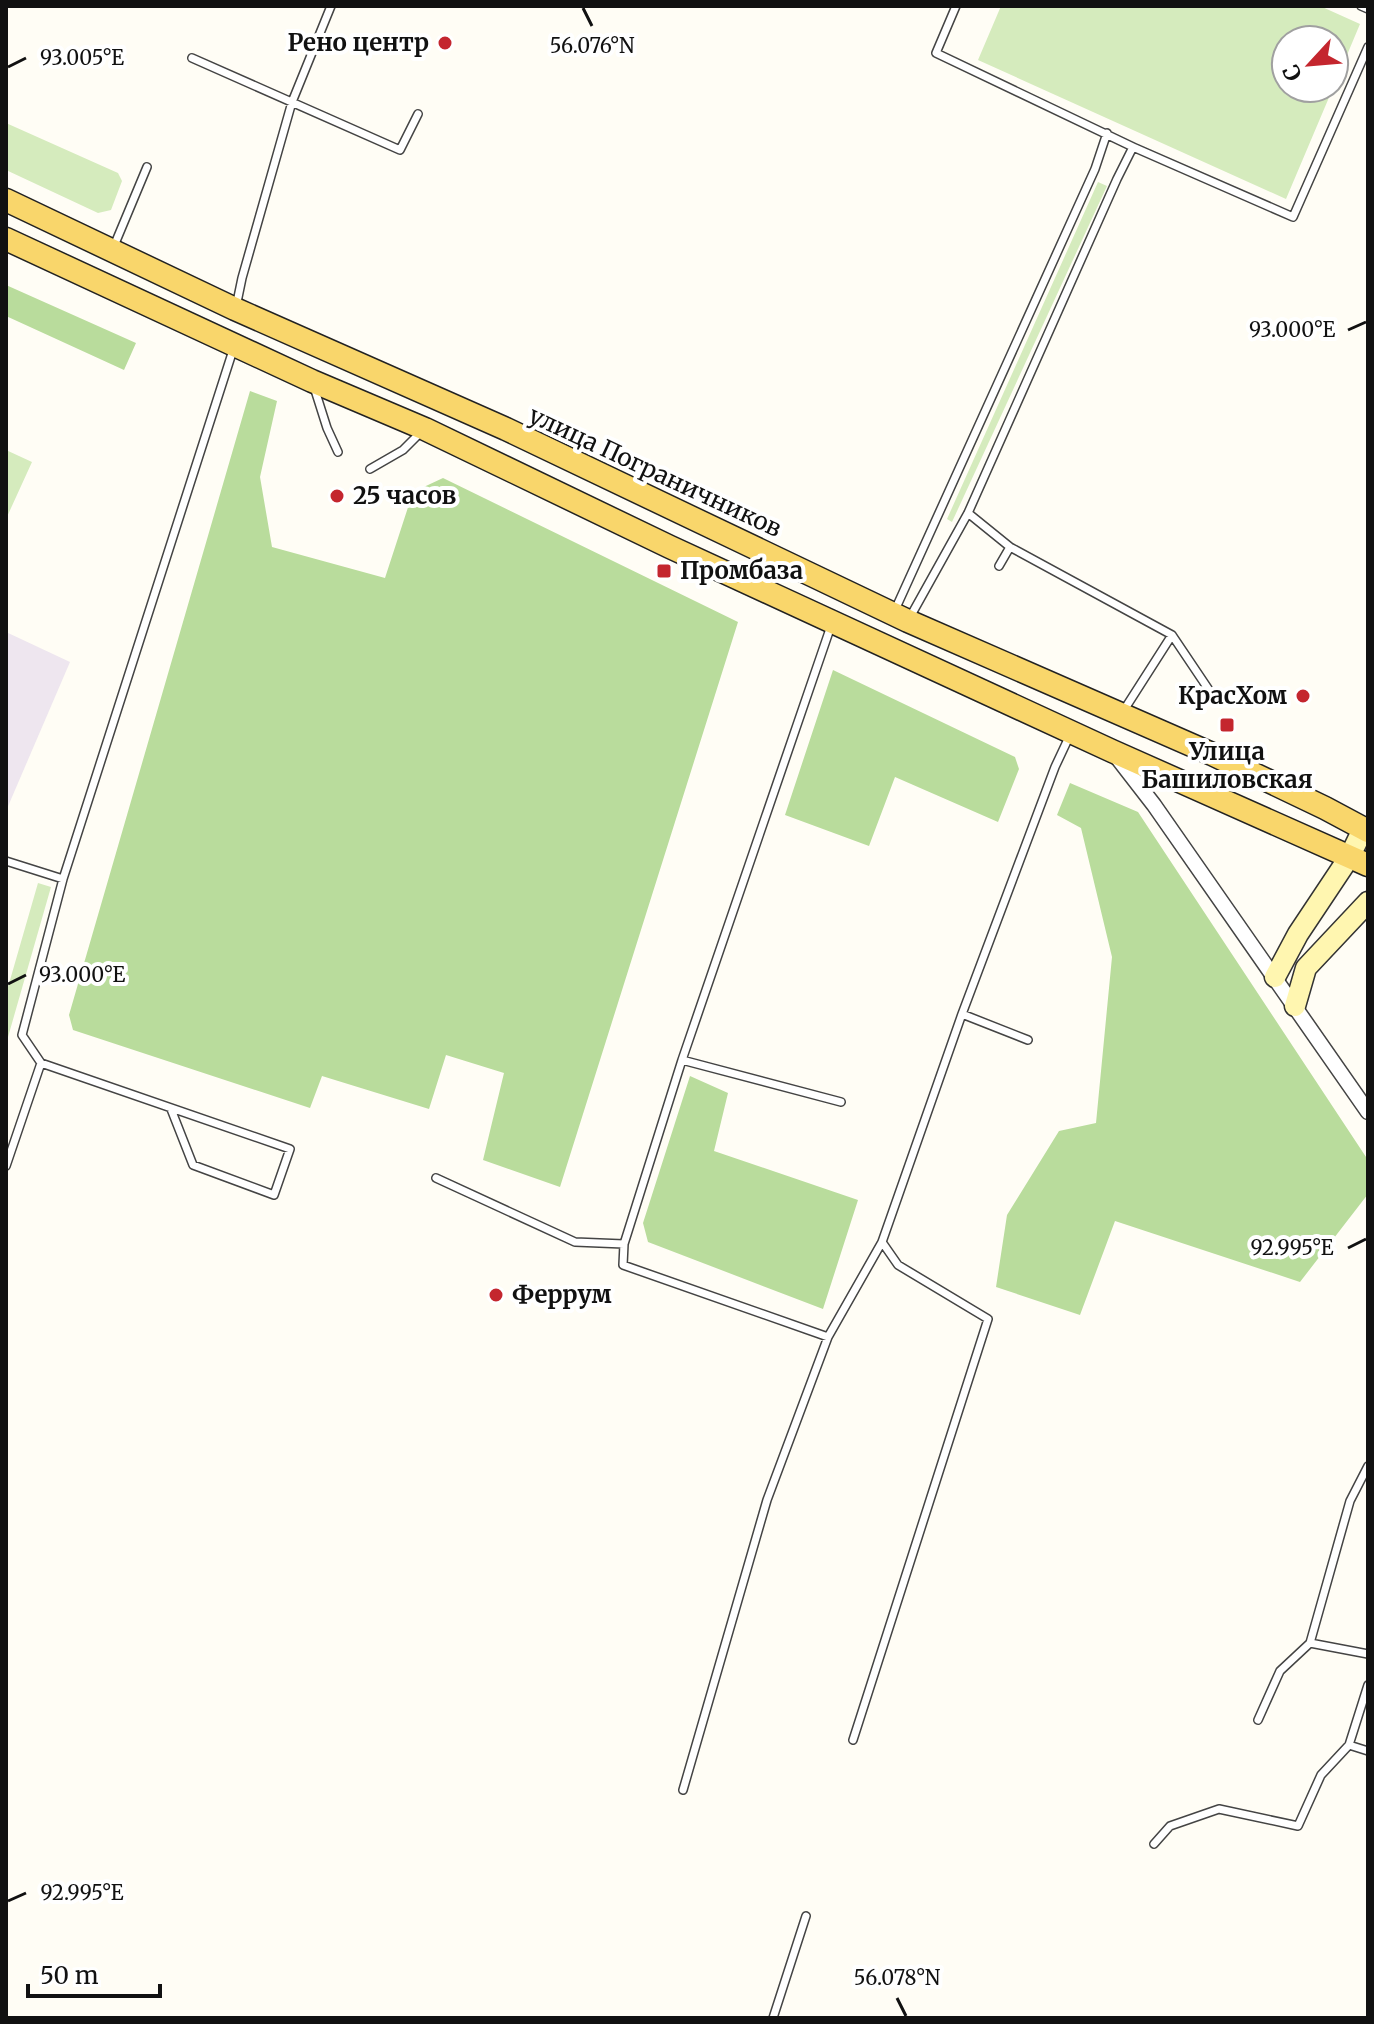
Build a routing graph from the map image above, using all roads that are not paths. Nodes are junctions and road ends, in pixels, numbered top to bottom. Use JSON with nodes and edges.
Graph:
{"nodes":[{"id":1,"x":331,"y":6,"type":"edge"},
{"id":2,"x":956,"y":6,"type":"edge"},
{"id":3,"x":1361,"y":6,"type":"edge"},
{"id":4,"x":1368,"y":9,"type":"edge"},
{"id":5,"x":1368,"y":47,"type":"edge"},
{"id":6,"x":192,"y":58,"type":"dead end"},
{"id":7,"x":292,"y":102,"type":"junction"},
{"id":8,"x":418,"y":114,"type":"dead end"},
{"id":9,"x":1107,"y":133,"type":"junction"},
{"id":10,"x":1133,"y":147,"type":"junction"},
{"id":11,"x":147,"y":167,"type":"dead end"},
{"id":12,"x":6,"y":200,"type":"edge"},
{"id":13,"x":6,"y":239,"type":"edge"},
{"id":14,"x":112,"y":250,"type":"junction"},
{"id":15,"x":235,"y":309,"type":"junction"},
{"id":16,"x":234,"y":345,"type":"junction"},
{"id":17,"x":312,"y":381,"type":"junction"},
{"id":18,"x":425,"y":429,"type":"junction"},
{"id":19,"x":541,"y":447,"type":"junction"},
{"id":20,"x":338,"y":452,"type":"dead end"},
{"id":21,"x":370,"y":469,"type":"dead end"},
{"id":22,"x":527,"y":478,"type":"junction"},
{"id":23,"x":637,"y":493,"type":"junction"},
{"id":24,"x":968,"y":513,"type":"junction"},
{"id":25,"x":633,"y":529,"type":"junction"},
{"id":26,"x":1010,"y":547,"type":"junction"},
{"id":27,"x":999,"y":566,"type":"dead end"},
{"id":28,"x":900,"y":617,"type":"junction"},
{"id":29,"x":833,"y":621,"type":"junction"},
{"id":30,"x":1172,"y":635,"type":"junction"},
{"id":31,"x":1211,"y":693,"type":"dead end"},
{"id":32,"x":1121,"y":714,"type":"junction"},
{"id":33,"x":1072,"y":732,"type":"junction"},
{"id":34,"x":1112,"y":751,"type":"junction"},
{"id":35,"x":1366,"y":826,"type":"edge"},
{"id":36,"x":1359,"y":860,"type":"edge"},
{"id":37,"x":6,"y":861,"type":"edge"},
{"id":38,"x":63,"y":879,"type":"junction"},
{"id":39,"x":1368,"y":902,"type":"edge"},
{"id":40,"x":1275,"y":977,"type":"junction"},
{"id":41,"x":1295,"y":1006,"type":"junction"},
{"id":42,"x":962,"y":1014,"type":"junction"},
{"id":43,"x":1028,"y":1040,"type":"dead end"},
{"id":44,"x":682,"y":1060,"type":"junction"},
{"id":45,"x":41,"y":1063,"type":"junction"},
{"id":46,"x":841,"y":1102,"type":"dead end"},
{"id":47,"x":171,"y":1109,"type":"junction"},
{"id":48,"x":1368,"y":1112,"type":"edge"},
{"id":49,"x":6,"y":1166,"type":"edge"},
{"id":50,"x":436,"y":1178,"type":"dead end"},
{"id":51,"x":882,"y":1242,"type":"junction"},
{"id":52,"x":624,"y":1244,"type":"junction"},
{"id":53,"x":828,"y":1337,"type":"junction"},
{"id":54,"x":1368,"y":1466,"type":"edge"},
{"id":55,"x":1310,"y":1643,"type":"junction"},
{"id":56,"x":1368,"y":1654,"type":"edge"},
{"id":57,"x":1368,"y":1685,"type":"edge"},
{"id":58,"x":1258,"y":1720,"type":"dead end"},
{"id":59,"x":853,"y":1740,"type":"dead end"},
{"id":60,"x":1349,"y":1745,"type":"junction"},
{"id":61,"x":1368,"y":1751,"type":"edge"},
{"id":62,"x":683,"y":1790,"type":"dead end"},
{"id":63,"x":1154,"y":1844,"type":"dead end"},
{"id":64,"x":806,"y":1916,"type":"dead end"},
{"id":65,"x":773,"y":2018,"type":"edge"}],
"edges":[{"from":1,"to":7,"type":"lane"},
{"from":2,"to":9,"type":"lane"},
{"from":3,"to":4,"type":"lane"},
{"from":5,"to":10,"type":"lane"},
{"from":6,"to":7,"type":"lane"},
{"from":7,"to":8,"type":"lane"},
{"from":7,"to":15,"type":"lane"},
{"from":9,"to":10,"type":"lane"},
{"from":9,"to":28,"type":"lane"},
{"from":10,"to":24,"type":"lane"},
{"from":11,"to":14,"type":"lane"},
{"from":12,"to":14,"type":"main road","name":"улица Пограничников"},
{"from":13,"to":16,"type":"main road"},
{"from":14,"to":15,"type":"main road","name":"улица Пограничников"},
{"from":15,"to":19,"type":"main road","name":"улица Пограничников"},
{"from":16,"to":17,"type":"main road"},
{"from":16,"to":38,"type":"lane"},
{"from":17,"to":18,"type":"main road"},
{"from":17,"to":20,"type":"lane"},
{"from":18,"to":21,"type":"lane"},
{"from":18,"to":22,"type":"main road"},
{"from":19,"to":22,"type":"main road"},
{"from":19,"to":23,"type":"main road","name":"улица Пограничников"},
{"from":22,"to":25,"type":"main road"},
{"from":23,"to":25,"type":"main road"},
{"from":23,"to":28,"type":"main road","name":"улица Пограничников"},
{"from":24,"to":26,"type":"lane"},
{"from":24,"to":28,"type":"lane"},
{"from":25,"to":29,"type":"main road"},
{"from":26,"to":27,"type":"lane"},
{"from":26,"to":30,"type":"lane"},
{"from":28,"to":32,"type":"main road","name":"улица Пограничников"},
{"from":29,"to":33,"type":"main road"},
{"from":29,"to":44,"type":"lane"},
{"from":30,"to":31,"type":"lane"},
{"from":30,"to":32,"type":"lane"},
{"from":32,"to":35,"type":"main road","name":"улица Пограничников"},
{"from":33,"to":34,"type":"main road"},
{"from":33,"to":42,"type":"lane"},
{"from":34,"to":36,"type":"main road"},
{"from":34,"to":40,"type":"street"},
{"from":35,"to":36,"type":"main road"},
{"from":36,"to":40,"type":"main road"},
{"from":37,"to":38,"type":"lane"},
{"from":38,"to":45,"type":"lane"},
{"from":39,"to":41,"type":"main road"},
{"from":40,"to":41,"type":"street"},
{"from":41,"to":48,"type":"street"},
{"from":42,"to":43,"type":"lane"},
{"from":42,"to":51,"type":"lane"},
{"from":44,"to":46,"type":"lane"},
{"from":44,"to":52,"type":"lane"},
{"from":45,"to":47,"type":"lane"},
{"from":45,"to":49,"type":"lane"},
{"from":47,"to":47,"type":"lane"},
{"from":50,"to":52,"type":"lane"},
{"from":51,"to":53,"type":"lane"},
{"from":51,"to":59,"type":"lane"},
{"from":52,"to":53,"type":"lane"},
{"from":53,"to":62,"type":"lane"},
{"from":54,"to":55,"type":"lane"},
{"from":55,"to":56,"type":"lane"},
{"from":55,"to":58,"type":"lane"},
{"from":57,"to":60,"type":"lane"},
{"from":60,"to":61,"type":"lane"},
{"from":60,"to":63,"type":"lane"},
{"from":64,"to":65,"type":"lane"}]}
